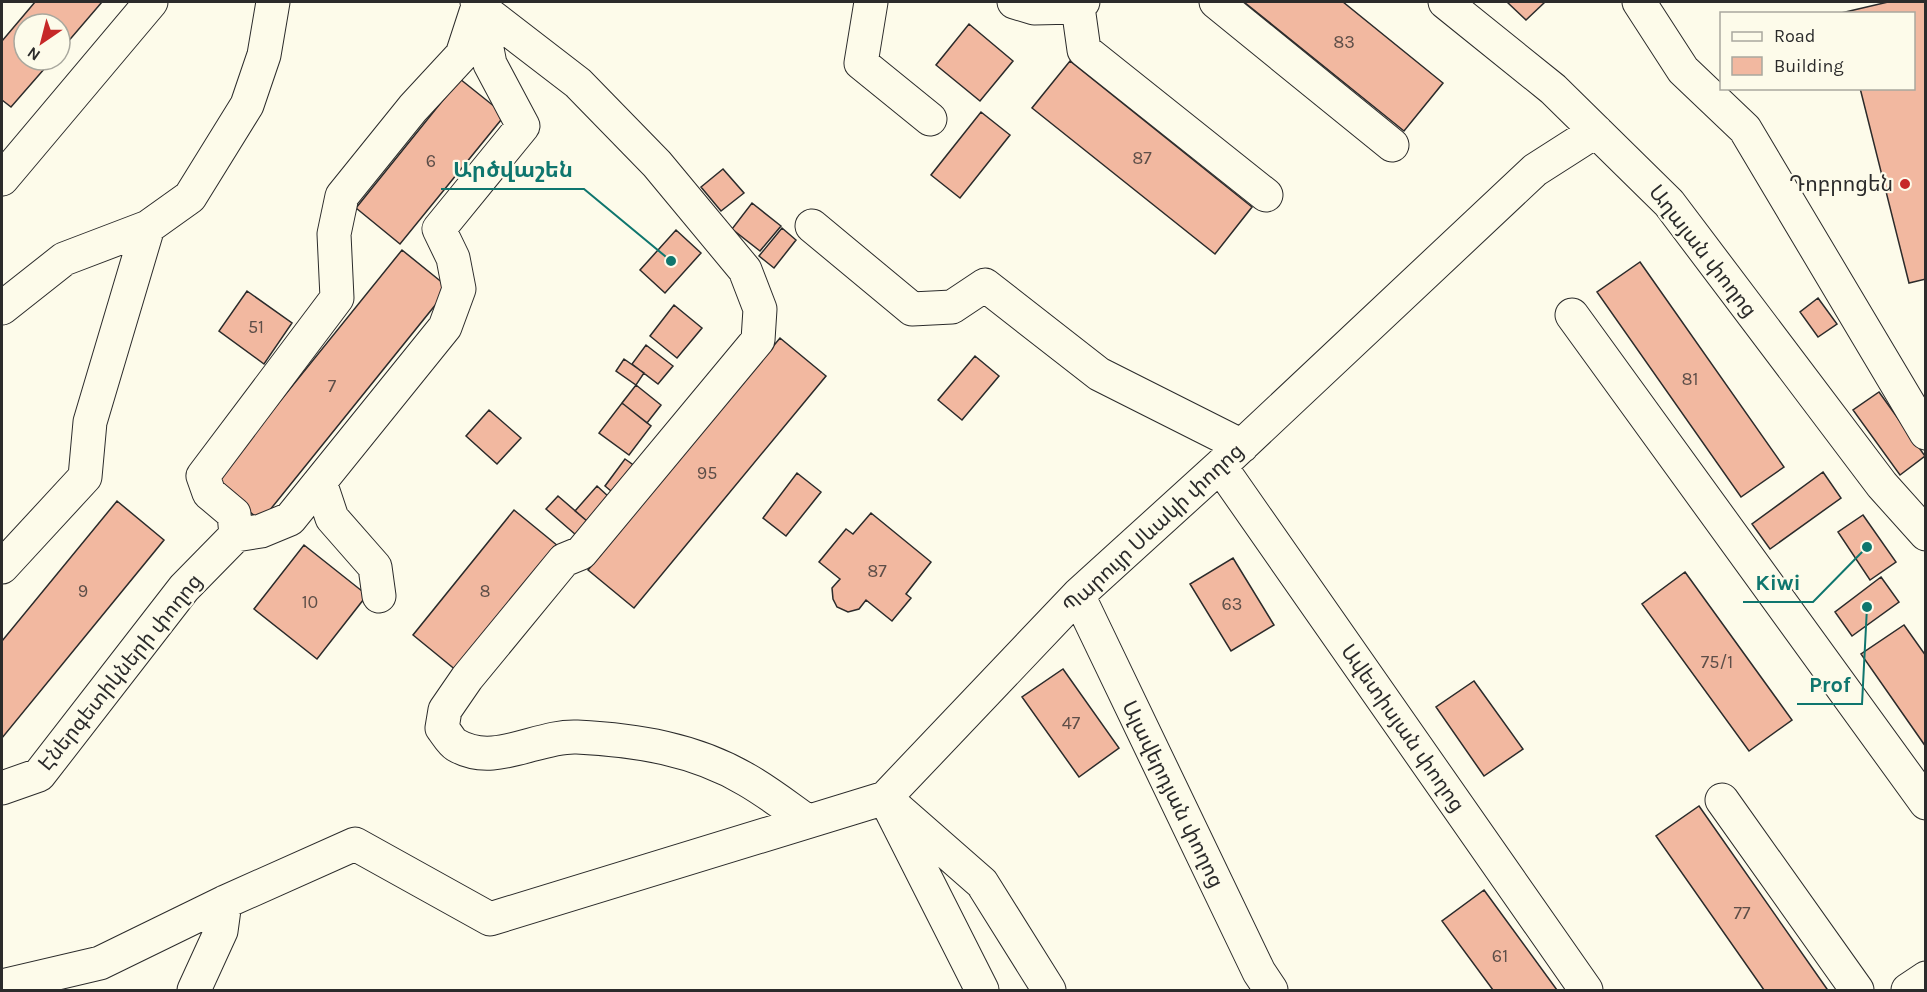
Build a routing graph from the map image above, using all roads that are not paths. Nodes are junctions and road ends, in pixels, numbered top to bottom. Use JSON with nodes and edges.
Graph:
{"nodes":[{"id":1,"x":151,"y":2,"type":"edge"},
{"id":2,"x":273,"y":2,"type":"edge"},
{"id":3,"x":871,"y":2,"type":"edge"},
{"id":4,"x":1014,"y":2,"type":"edge"},
{"id":5,"x":1216,"y":2,"type":"edge"},
{"id":6,"x":1445,"y":2,"type":"edge"},
{"id":7,"x":1639,"y":2,"type":"edge"},
{"id":8,"x":478,"y":4,"type":"edge"},
{"id":9,"x":1080,"y":4,"type":"edge"},
{"id":10,"x":930,"y":118,"type":"dead end"},
{"id":11,"x":1596,"y":131,"type":"junction"},
{"id":12,"x":1392,"y":145,"type":"dead end"},
{"id":13,"x":2,"y":179,"type":"edge"},
{"id":14,"x":1266,"y":195,"type":"dead end"},
{"id":15,"x":812,"y":226,"type":"dead end"},
{"id":16,"x":148,"y":227,"type":"junction"},
{"id":17,"x":2,"y":308,"type":"edge"},
{"id":18,"x":1572,"y":315,"type":"dead end"},
{"id":19,"x":1926,"y":433,"type":"edge"},
{"id":20,"x":1231,"y":456,"type":"junction"},
{"id":21,"x":320,"y":482,"type":"junction"},
{"id":22,"x":1926,"y":534,"type":"edge"},
{"id":23,"x":236,"y":536,"type":"junction"},
{"id":24,"x":2,"y":567,"type":"edge"},
{"id":25,"x":1078,"y":595,"type":"junction"},
{"id":26,"x":380,"y":596,"type":"dead end"},
{"id":27,"x":2,"y":788,"type":"edge"},
{"id":28,"x":885,"y":798,"type":"junction"},
{"id":29,"x":1722,"y":800,"type":"dead end"},
{"id":30,"x":1926,"y":803,"type":"edge"},
{"id":31,"x":807,"y":821,"type":"junction"},
{"id":32,"x":225,"y":902,"type":"junction"},
{"id":33,"x":1926,"y":978,"type":"edge"},
{"id":34,"x":2,"y":986,"type":"edge"},
{"id":35,"x":194,"y":990,"type":"edge"},
{"id":36,"x":982,"y":990,"type":"edge"},
{"id":37,"x":1049,"y":990,"type":"edge"},
{"id":38,"x":1271,"y":990,"type":"edge"},
{"id":39,"x":1586,"y":990,"type":"edge"},
{"id":40,"x":1857,"y":990,"type":"edge"},
{"id":41,"x":1908,"y":990,"type":"edge"}],
"edges":[{"from":1,"to":13,"type":"street"},
{"from":2,"to":16,"type":"street"},
{"from":3,"to":10,"type":"street"},
{"from":4,"to":9,"type":"street"},
{"from":5,"to":12,"type":"street"},
{"from":6,"to":11,"type":"street","name":"Աղայան փողոց"},
{"from":7,"to":19,"type":"street"},
{"from":8,"to":21,"type":"street"},
{"from":8,"to":23,"type":"street"},
{"from":8,"to":31,"type":"street"},
{"from":9,"to":14,"type":"street"},
{"from":11,"to":20,"type":"street","name":"Պարույր Սևակի փողոց"},
{"from":11,"to":22,"type":"street","name":"Աղայան փողոց"},
{"from":15,"to":20,"type":"street"},
{"from":16,"to":17,"type":"street"},
{"from":16,"to":24,"type":"street"},
{"from":18,"to":30,"type":"street"},
{"from":20,"to":25,"type":"street","name":"Պարույր Սևակի փողոց"},
{"from":20,"to":39,"type":"street","name":"Ավետիսյան փողոց"},
{"from":21,"to":23,"type":"street"},
{"from":21,"to":26,"type":"street"},
{"from":23,"to":27,"type":"street","name":"Էներգետիկների փողոց"},
{"from":25,"to":28,"type":"street","name":"Պարույր Սևակի փողոց"},
{"from":25,"to":38,"type":"street","name":"Ալավերդյան փողոց"},
{"from":28,"to":31,"type":"street"},
{"from":28,"to":36,"type":"street"},
{"from":28,"to":37,"type":"street"},
{"from":29,"to":40,"type":"street"},
{"from":31,"to":32,"type":"street"},
{"from":32,"to":34,"type":"street"},
{"from":32,"to":35,"type":"street"},
{"from":33,"to":41,"type":"street"}]}
